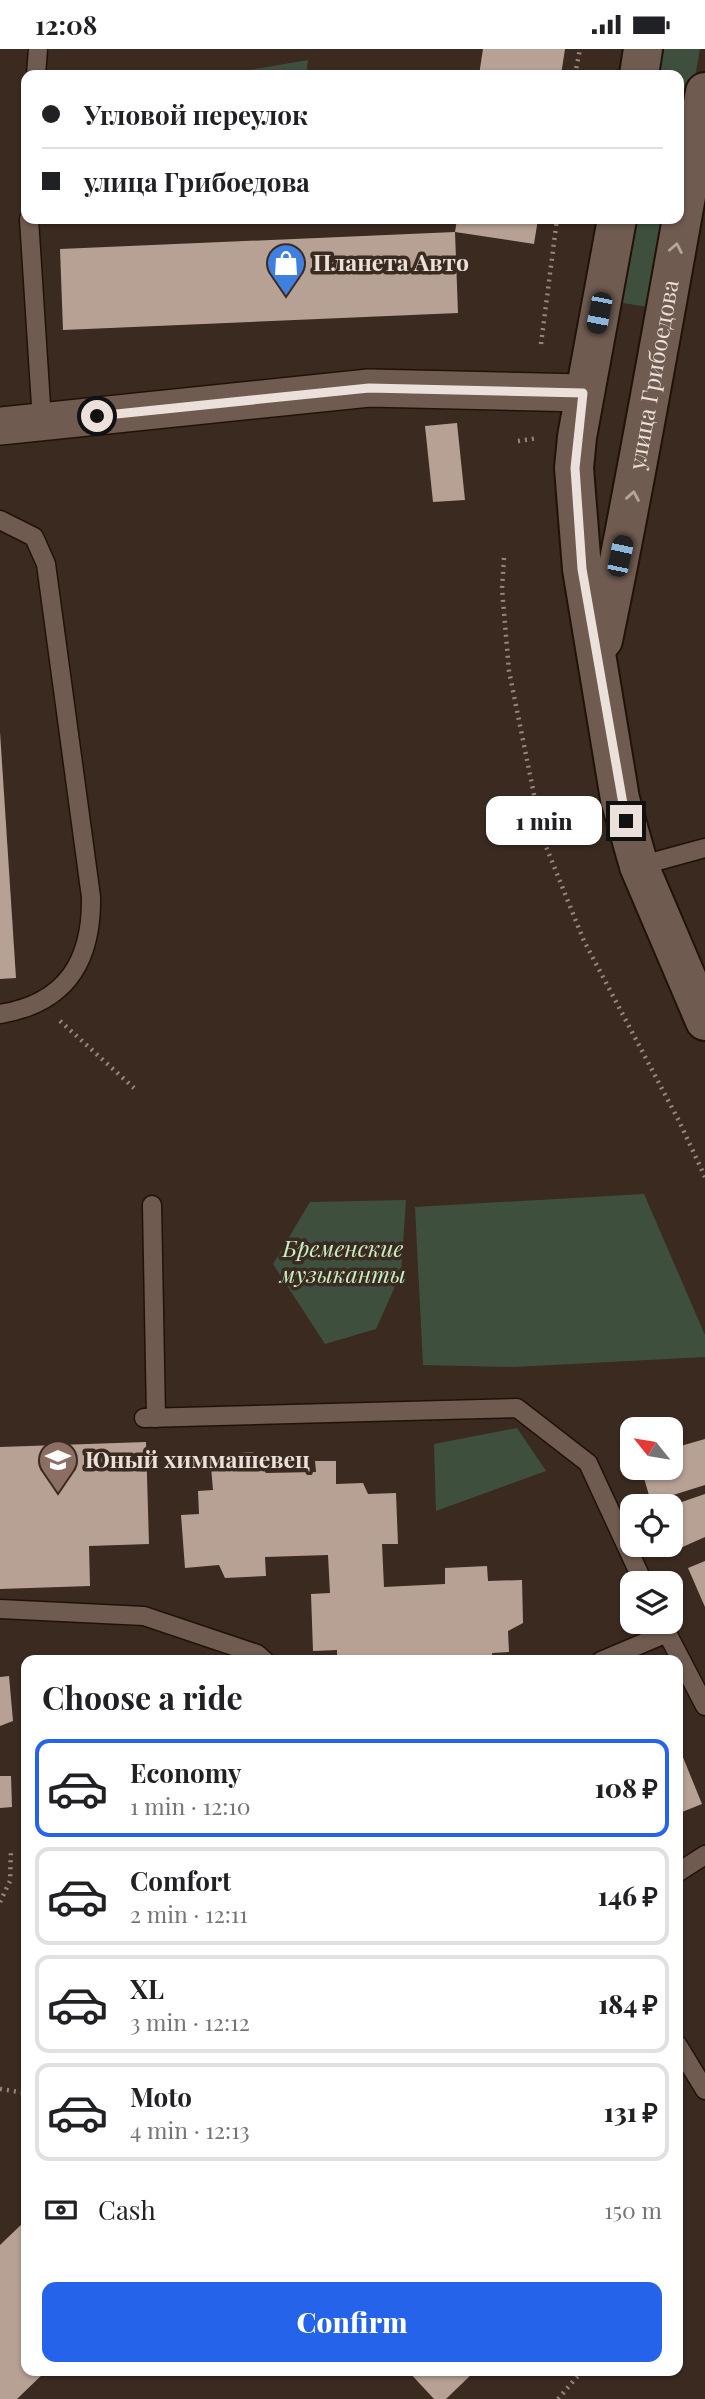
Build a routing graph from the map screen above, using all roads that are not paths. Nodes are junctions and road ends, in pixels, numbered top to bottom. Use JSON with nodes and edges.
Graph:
{"nodes":[{"id":1,"x":38,"y":49,"type":"edge"},
{"id":2,"x":643,"y":49,"type":"edge"},
{"id":3,"x":36,"y":70,"type":"edge"},
{"id":4,"x":640,"y":70,"type":"edge"},
{"id":5,"x":705,"y":92,"type":"edge"},
{"id":6,"x":684,"y":204,"type":"edge"},
{"id":7,"x":29,"y":224,"type":"edge"},
{"id":8,"x":616,"y":224,"type":"edge"},
{"id":9,"x":680,"y":224,"type":"edge"},
{"id":10,"x":583,"y":393,"type":"junction"},
{"id":11,"x":42,"y":421,"type":"junction"},
{"id":12,"x":0,"y":426,"type":"edge"},
{"id":13,"x":0,"y":520,"type":"edge"},
{"id":14,"x":598,"y":659,"type":"junction"},
{"id":15,"x":705,"y":848,"type":"edge"},
{"id":16,"x":639,"y":866,"type":"junction"},
{"id":17,"x":0,"y":1014,"type":"edge"},
{"id":18,"x":705,"y":1021,"type":"edge"},
{"id":19,"x":152,"y":1205,"type":"dead end"},
{"id":20,"x":638,"y":1571,"type":"edge"},
{"id":21,"x":0,"y":1609,"type":"edge"},
{"id":22,"x":652,"y":1634,"type":"edge"},
{"id":23,"x":669,"y":1634,"type":"edge"},
{"id":24,"x":258,"y":1655,"type":"edge"},
{"id":25,"x":612,"y":1655,"type":"edge"},
{"id":26,"x":679,"y":1655,"type":"edge"},
{"id":27,"x":683,"y":1663,"type":"edge"},
{"id":28,"x":705,"y":1706,"type":"edge"},
{"id":29,"x":705,"y":1855,"type":"edge"},
{"id":30,"x":683,"y":1869,"type":"edge"},
{"id":31,"x":683,"y":2054,"type":"edge"},
{"id":32,"x":705,"y":2090,"type":"edge"}],
"edges":[{"from":1,"to":3,"type":"lane"},
{"from":2,"to":4,"type":"main road"},
{"from":6,"to":5,"type":"main road","name":"улица Грибоедова","one_way":true},
{"from":7,"to":11,"type":"lane"},
{"from":8,"to":10,"type":"main road","name":"улица Грибоедова"},
{"from":14,"to":9,"type":"main road","name":"улица Грибоедова","one_way":true},
{"from":10,"to":11,"type":"street"},
{"from":10,"to":14,"type":"main road","name":"улица Грибоедова"},
{"from":11,"to":12,"type":"street"},
{"from":13,"to":17,"type":"lane"},
{"from":14,"to":16,"type":"main road","name":"улица Грибоедова"},
{"from":15,"to":16,"type":"lane"},
{"from":16,"to":18,"type":"main road","name":"улица Грибоедова"},
{"from":19,"to":20,"type":"lane"},
{"from":21,"to":24,"type":"lane"},
{"from":22,"to":25,"type":"lane"},
{"from":23,"to":26,"type":"lane"},
{"from":27,"to":28,"type":"lane"},
{"from":29,"to":30,"type":"lane"},
{"from":31,"to":32,"type":"lane"}]}
